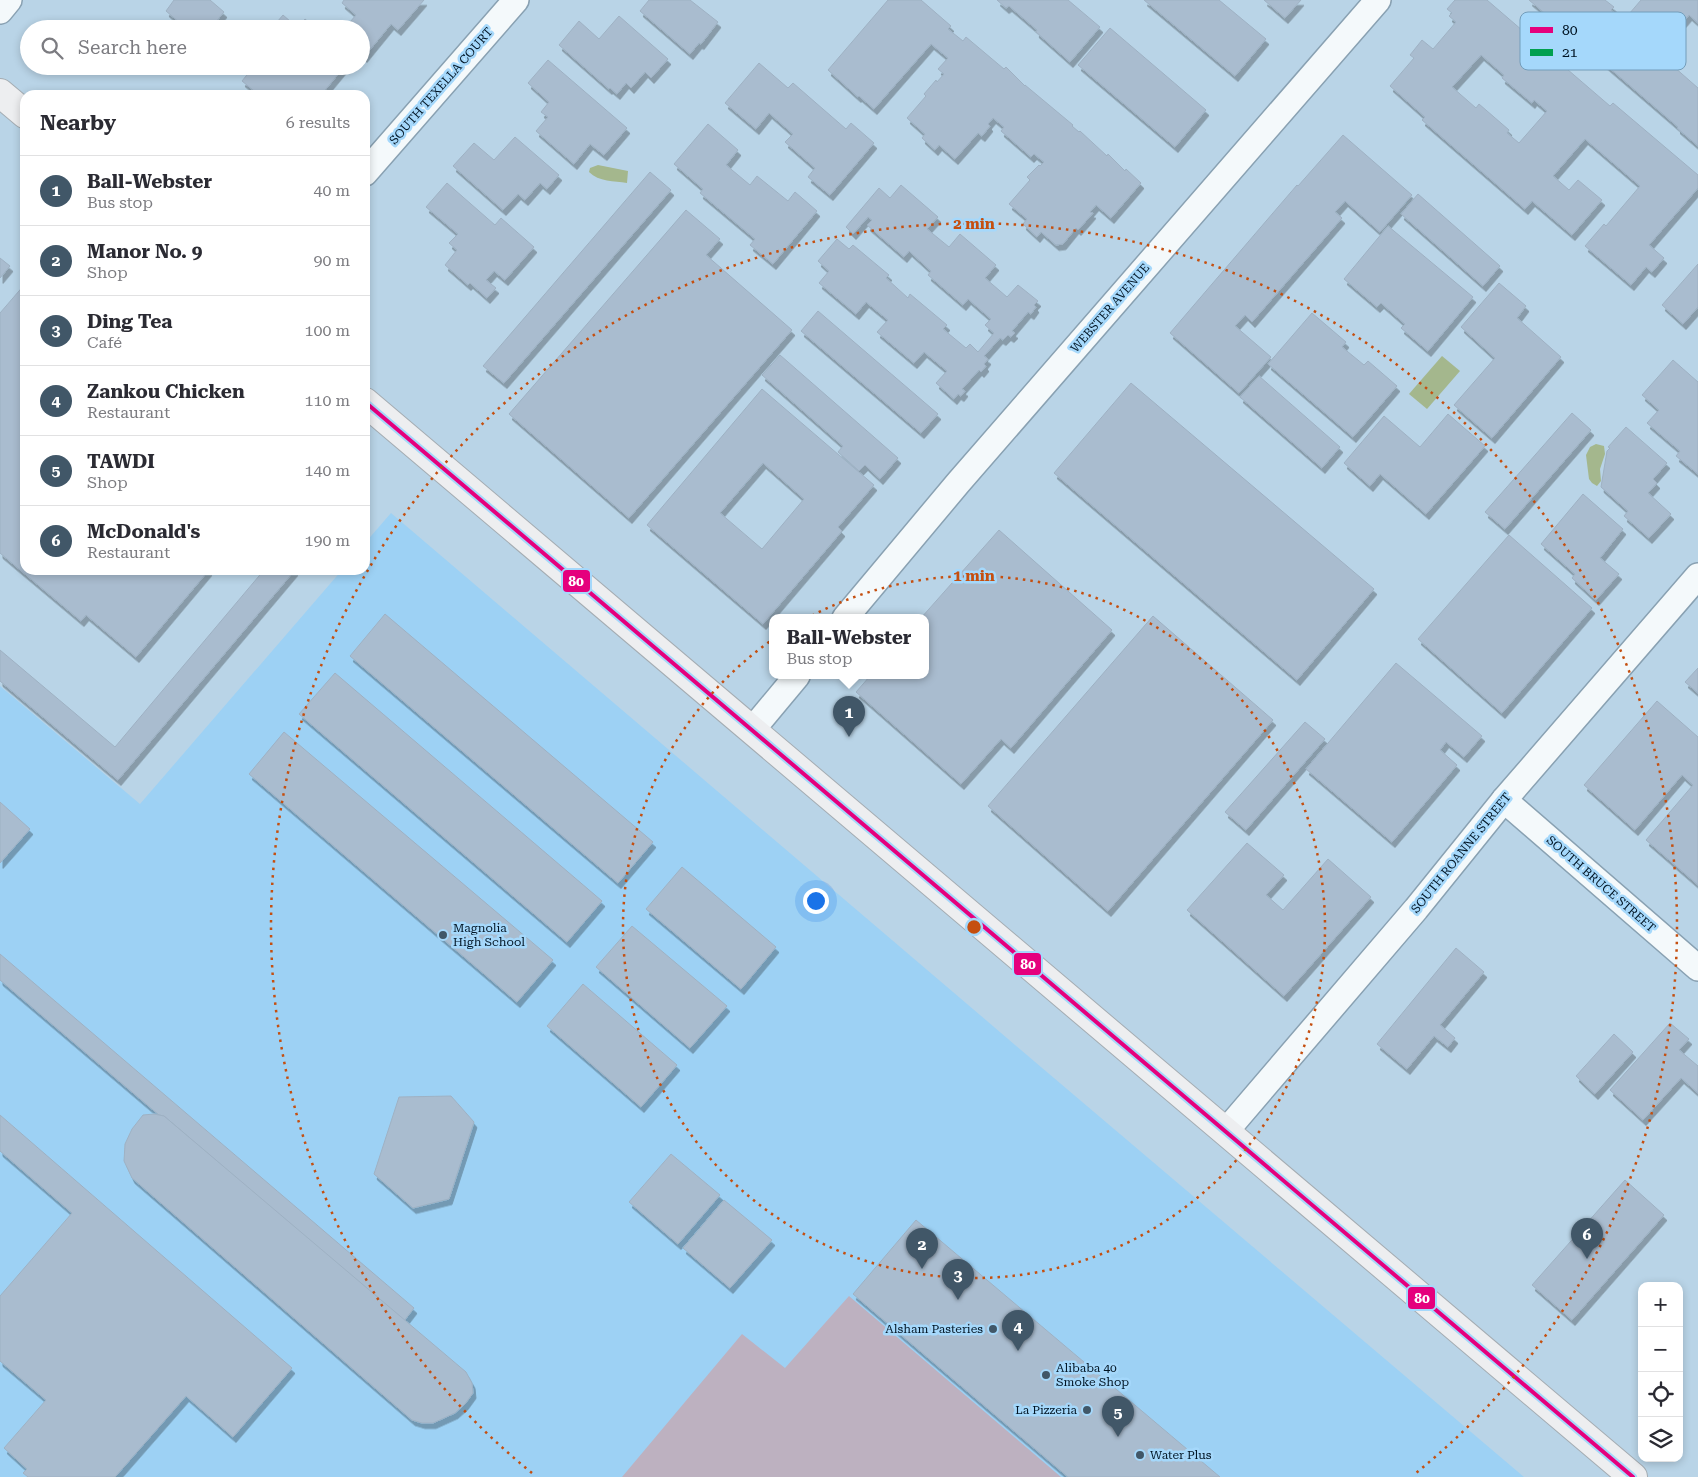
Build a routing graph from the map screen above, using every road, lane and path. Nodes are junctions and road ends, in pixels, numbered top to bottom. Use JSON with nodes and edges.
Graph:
{"nodes":[{"id":1,"x":9,"y":0,"type":"edge"},
{"id":2,"x":516,"y":0,"type":"edge"},
{"id":3,"x":1378,"y":0,"type":"edge"},
{"id":4,"x":0,"y":11,"type":"edge"},
{"id":5,"x":0,"y":93,"type":"edge"},
{"id":6,"x":20,"y":110,"type":"edge"},
{"id":7,"x":370,"y":167,"type":"edge"},
{"id":8,"x":370,"y":406,"type":"edge"},
{"id":9,"x":1698,"y":576,"type":"edge"},
{"id":10,"x":848,"y":614,"type":"edge"},
{"id":11,"x":794,"y":679,"type":"edge"},
{"id":12,"x":752,"y":730,"type":"junction"},
{"id":13,"x":1504,"y":800,"type":"junction"},
{"id":14,"x":1698,"y":968,"type":"edge"},
{"id":15,"x":1226,"y":1131,"type":"junction"},
{"id":16,"x":1633,"y":1477,"type":"edge"}],
"edges":[{"from":1,"to":4,"type":"street"},
{"from":2,"to":7,"type":"street","name":"SOUTH TEXELLA COURT"},
{"from":3,"to":10,"type":"street","name":"WEBSTER AVENUE"},
{"from":5,"to":6,"type":"main road"},
{"from":8,"to":12,"type":"main road"},
{"from":9,"to":13,"type":"street","name":"SOUTH ROANNE STREET"},
{"from":11,"to":12,"type":"street"},
{"from":12,"to":15,"type":"main road"},
{"from":13,"to":14,"type":"street","name":"SOUTH BRUCE STREET"},
{"from":13,"to":15,"type":"street","name":"SOUTH ROANNE STREET"},
{"from":15,"to":16,"type":"main road"}]}
